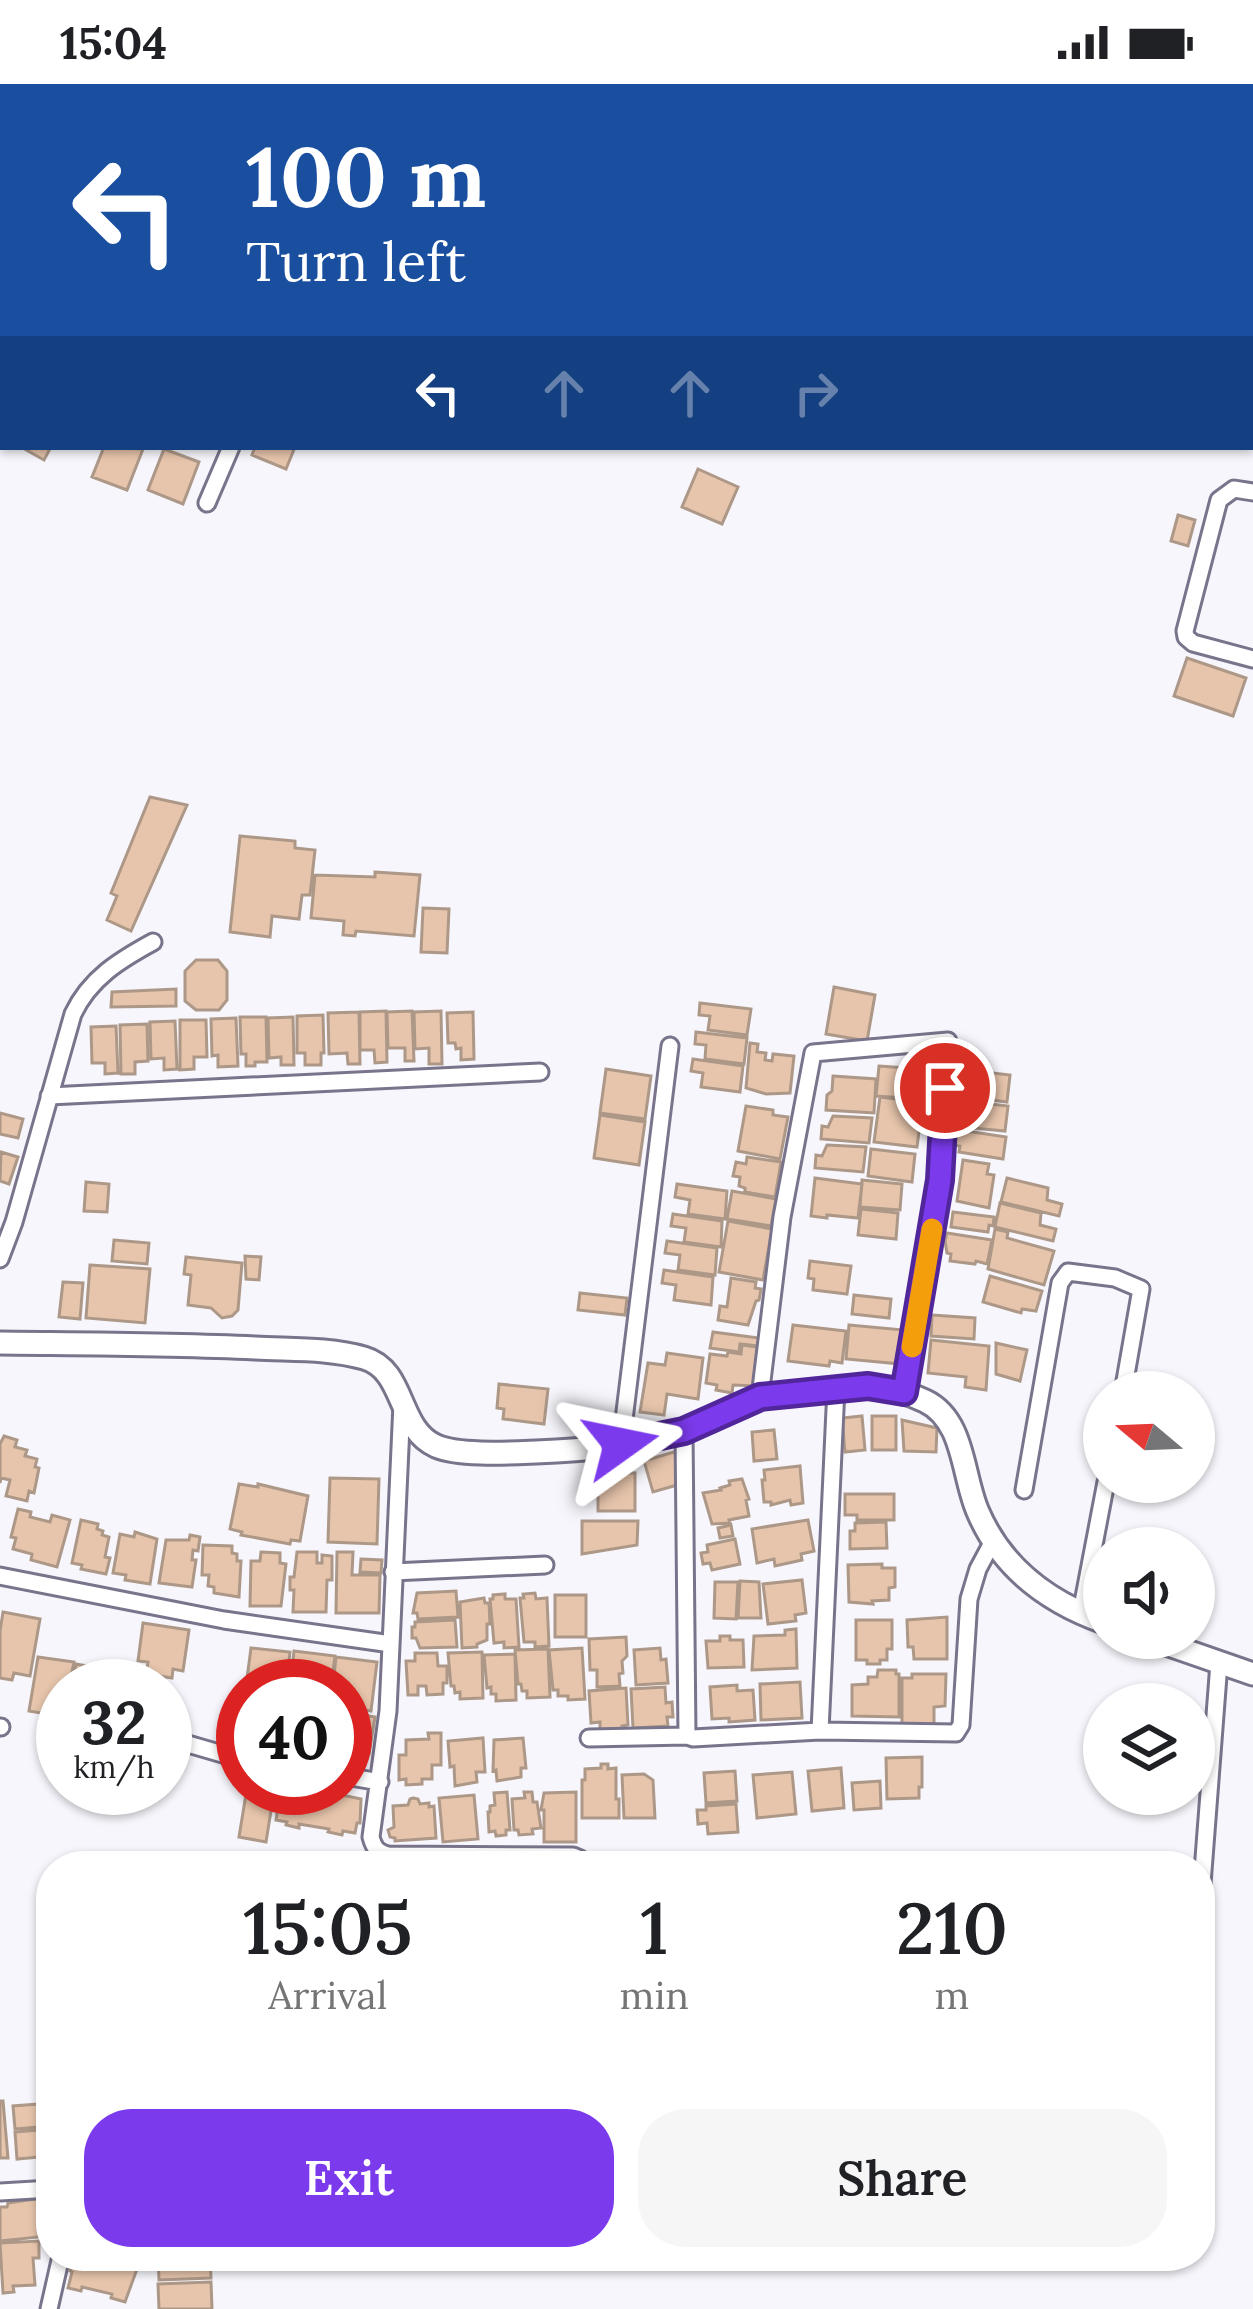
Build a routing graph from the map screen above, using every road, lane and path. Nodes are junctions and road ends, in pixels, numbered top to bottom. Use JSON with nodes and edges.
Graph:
{"nodes":[{"id":1,"x":230,"y":450,"type":"edge"},
{"id":2,"x":1253,"y":492,"type":"edge"},
{"id":3,"x":207,"y":503,"type":"dead end"},
{"id":4,"x":1253,"y":659,"type":"edge"},
{"id":5,"x":153,"y":942,"type":"dead end"},
{"id":6,"x":670,"y":1046,"type":"dead end"},
{"id":7,"x":539,"y":1072,"type":"dead end"},
{"id":8,"x":49,"y":1096,"type":"junction"},
{"id":9,"x":0,"y":1259,"type":"edge"},
{"id":10,"x":0,"y":1343,"type":"edge"},
{"id":11,"x":1127,"y":1371,"type":"edge"},
{"id":12,"x":836,"y":1388,"type":"junction"},
{"id":13,"x":904,"y":1392,"type":"junction"},
{"id":14,"x":760,"y":1397,"type":"junction"},
{"id":15,"x":402,"y":1403,"type":"junction"},
{"id":16,"x":684,"y":1431,"type":"junction"},
{"id":17,"x":621,"y":1444,"type":"junction"},
{"id":18,"x":1024,"y":1490,"type":"dead end"},
{"id":19,"x":1102,"y":1503,"type":"edge"},
{"id":20,"x":993,"y":1541,"type":"junction"},
{"id":21,"x":544,"y":1565,"type":"dead end"},
{"id":22,"x":393,"y":1572,"type":"junction"},
{"id":23,"x":0,"y":1576,"type":"edge"},
{"id":24,"x":1081,"y":1613,"type":"joint"},
{"id":25,"x":391,"y":1644,"type":"junction"},
{"id":26,"x":1208,"y":1659,"type":"edge"},
{"id":27,"x":1219,"y":1663,"type":"junction"},
{"id":28,"x":1253,"y":1674,"type":"edge"},
{"id":29,"x":820,"y":1731,"type":"junction"},
{"id":30,"x":687,"y":1736,"type":"junction"},
{"id":31,"x":589,"y":1738,"type":"dead end"},
{"id":32,"x":372,"y":1781,"type":"edge"},
{"id":33,"x":380,"y":1782,"type":"junction"},
{"id":34,"x":378,"y":1851,"type":"edge"},
{"id":35,"x":1205,"y":1851,"type":"edge"},
{"id":36,"x":36,"y":2190,"type":"edge"},
{"id":37,"x":0,"y":2192,"type":"edge"},
{"id":38,"x":58,"y":2271,"type":"edge"},
{"id":39,"x":49,"y":2309,"type":"edge"}],
"edges":[{"from":1,"to":3,"type":"street"},
{"from":2,"to":4,"type":"street"},
{"from":5,"to":8,"type":"street"},
{"from":6,"to":17,"type":"street"},
{"from":7,"to":8,"type":"street"},
{"from":8,"to":9,"type":"street"},
{"from":10,"to":15,"type":"street"},
{"from":11,"to":18,"type":"street"},
{"from":12,"to":13,"type":"street"},
{"from":12,"to":14,"type":"street"},
{"from":12,"to":29,"type":"street"},
{"from":13,"to":14,"type":"street"},
{"from":13,"to":20,"type":"street"},
{"from":14,"to":16,"type":"street"},
{"from":15,"to":17,"type":"street"},
{"from":15,"to":22,"type":"street"},
{"from":16,"to":17,"type":"street"},
{"from":16,"to":30,"type":"street"},
{"from":19,"to":24,"type":"street"},
{"from":20,"to":24,"type":"street"},
{"from":20,"to":29,"type":"street"},
{"from":21,"to":22,"type":"street"},
{"from":22,"to":25,"type":"street"},
{"from":23,"to":25,"type":"street"},
{"from":25,"to":33,"type":"street"},
{"from":26,"to":27,"type":"street"},
{"from":27,"to":28,"type":"street"},
{"from":27,"to":35,"type":"street"},
{"from":29,"to":30,"type":"street"},
{"from":30,"to":31,"type":"street"},
{"from":32,"to":33,"type":"street"},
{"from":33,"to":34,"type":"street"},
{"from":36,"to":37,"type":"street"},
{"from":38,"to":39,"type":"street"}]}
